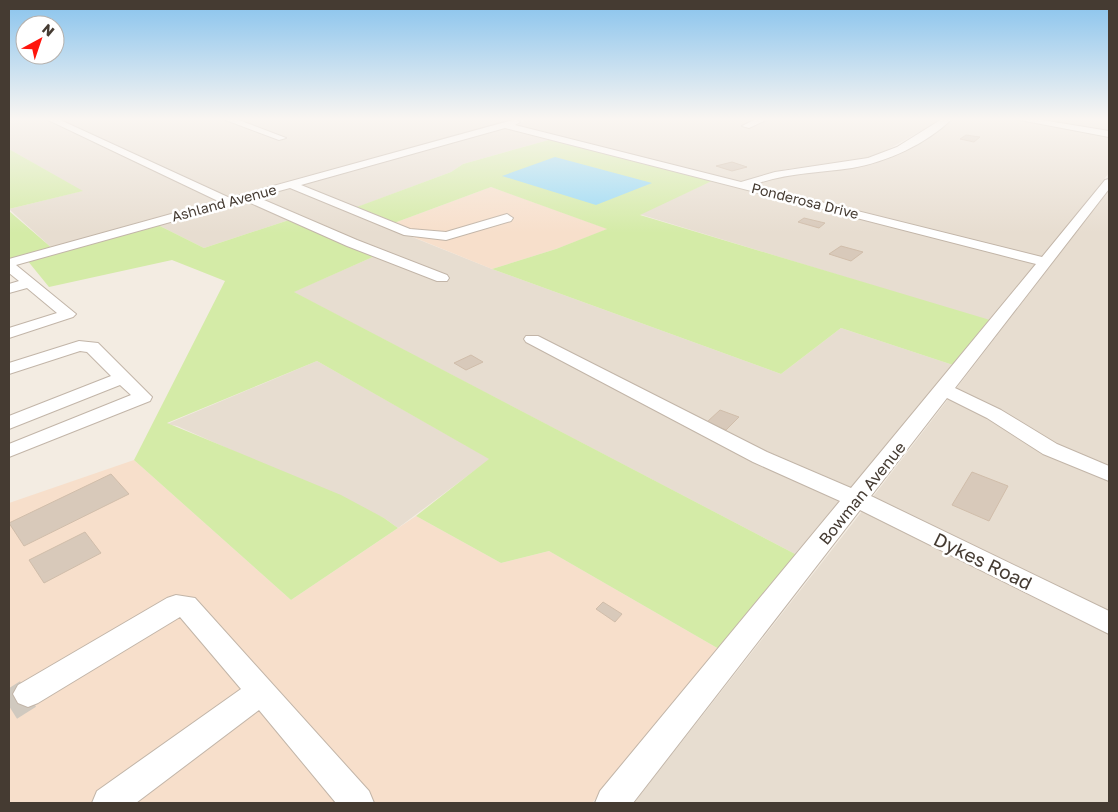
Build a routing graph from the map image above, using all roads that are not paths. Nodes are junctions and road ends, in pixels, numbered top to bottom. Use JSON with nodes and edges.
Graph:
{"nodes":[{"id":1,"x":132,"y":157,"type":"edge"},
{"id":2,"x":391,"y":157,"type":"edge"},
{"id":3,"x":631,"y":157,"type":"edge"},
{"id":4,"x":882,"y":157,"type":"edge"},
{"id":5,"x":1109,"y":182,"type":"edge"},
{"id":6,"x":291,"y":185,"type":"junction"},
{"id":7,"x":742,"y":185,"type":"junction"},
{"id":8,"x":247,"y":197,"type":"junction"},
{"id":9,"x":229,"y":202,"type":"junction"},
{"id":10,"x":507,"y":218,"type":"dead end"},
{"id":11,"x":1046,"y":262,"type":"junction"},
{"id":12,"x":9,"y":264,"type":"edge"},
{"id":13,"x":442,"y":278,"type":"dead end"},
{"id":14,"x":29,"y":283,"type":"junction"},
{"id":15,"x":9,"y":289,"type":"edge"},
{"id":16,"x":9,"y":333,"type":"edge"},
{"id":17,"x":532,"y":339,"type":"dead end"},
{"id":18,"x":9,"y":369,"type":"edge"},
{"id":19,"x":122,"y":378,"type":"junction"},
{"id":20,"x":944,"y":390,"type":"junction"},
{"id":21,"x":9,"y":423,"type":"edge"},
{"id":22,"x":9,"y":451,"type":"edge"},
{"id":23,"x":1109,"y":474,"type":"edge"},
{"id":24,"x":857,"y":499,"type":"junction"},
{"id":25,"x":1109,"y":623,"type":"edge"},
{"id":26,"x":261,"y":691,"type":"junction"},
{"id":27,"x":28,"y":694,"type":"tunnel mouth"},
{"id":28,"x":109,"y":803,"type":"edge"},
{"id":29,"x":358,"y":803,"type":"edge"},
{"id":30,"x":612,"y":803,"type":"edge"}],
"edges":[{"from":1,"to":9,"type":"street"},
{"from":2,"to":6,"type":"street","name":"Ashland Avenue"},
{"from":3,"to":7,"type":"street","name":"Ponderosa Drive"},
{"from":4,"to":7,"type":"street"},
{"from":5,"to":11,"type":"street","name":"Bowman Avenue"},
{"from":6,"to":8,"type":"street","name":"Ashland Avenue"},
{"from":6,"to":10,"type":"street"},
{"from":7,"to":11,"type":"street","name":"Ponderosa Drive"},
{"from":8,"to":9,"type":"street","name":"Ashland Avenue"},
{"from":8,"to":13,"type":"lane"},
{"from":9,"to":12,"type":"street","name":"Ashland Avenue"},
{"from":11,"to":20,"type":"street","name":"Bowman Avenue"},
{"from":12,"to":14,"type":"lane"},
{"from":14,"to":15,"type":"street"},
{"from":14,"to":16,"type":"street"},
{"from":17,"to":24,"type":"street","name":"Dykes Road"},
{"from":18,"to":19,"type":"street"},
{"from":19,"to":21,"type":"street"},
{"from":19,"to":22,"type":"street"},
{"from":20,"to":23,"type":"street"},
{"from":20,"to":24,"type":"street","name":"Bowman Avenue"},
{"from":24,"to":25,"type":"street","name":"Dykes Road"},
{"from":24,"to":30,"type":"street","name":"Bowman Avenue"},
{"from":26,"to":27,"type":"street"},
{"from":26,"to":28,"type":"street"},
{"from":26,"to":29,"type":"street"}]}
